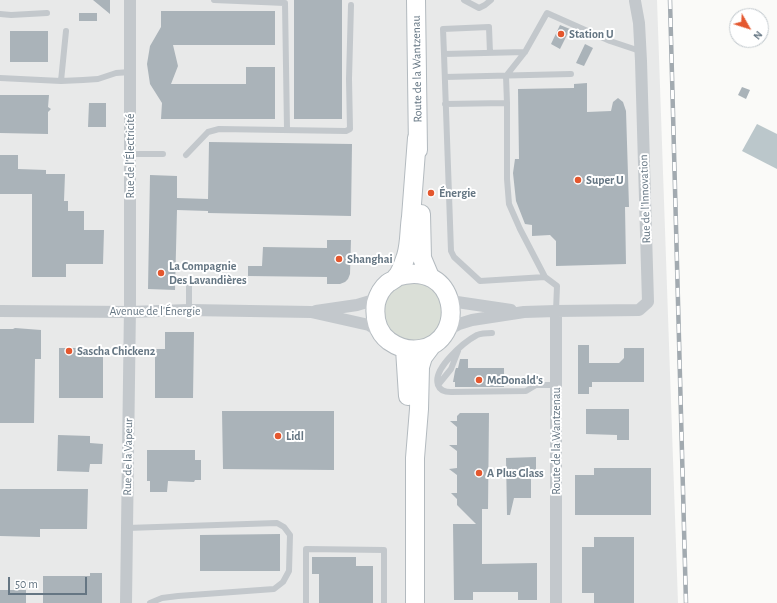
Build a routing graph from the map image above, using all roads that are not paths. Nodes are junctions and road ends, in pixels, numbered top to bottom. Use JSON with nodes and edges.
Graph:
{"nodes":[{"id":1,"x":130,"y":0,"type":"edge"},
{"id":2,"x":214,"y":0,"type":"edge"},
{"id":3,"x":416,"y":0,"type":"edge"},
{"id":4,"x":464,"y":0,"type":"edge"},
{"id":5,"x":491,"y":0,"type":"edge"},
{"id":6,"x":636,"y":0,"type":"edge"},
{"id":7,"x":350,"y":5,"type":"dead end"},
{"id":8,"x":47,"y":13,"type":"dead end"},
{"id":9,"x":0,"y":14,"type":"edge"},
{"id":10,"x":66,"y":31,"type":"dead end"},
{"id":11,"x":640,"y":51,"type":"junction"},
{"id":12,"x":525,"y":52,"type":"junction"},
{"id":13,"x":490,"y":53,"type":"junction"},
{"id":14,"x":444,"y":54,"type":"junction"},
{"id":15,"x":130,"y":72,"type":"junction"},
{"id":16,"x":571,"y":74,"type":"dead end"},
{"id":17,"x":506,"y":76,"type":"junction"},
{"id":18,"x":445,"y":77,"type":"junction"},
{"id":19,"x":0,"y":78,"type":"edge"},
{"id":20,"x":61,"y":81,"type":"junction"},
{"id":21,"x":507,"y":103,"type":"junction"},
{"id":22,"x":445,"y":104,"type":"junction"},
{"id":23,"x":287,"y":129,"type":"junction"},
{"id":24,"x":417,"y":138,"type":"junction"},
{"id":25,"x":130,"y":154,"type":"junction"},
{"id":26,"x":163,"y":154,"type":"dead end"},
{"id":27,"x":186,"y":155,"type":"dead end"},
{"id":28,"x":396,"y":277,"type":"junction"},
{"id":29,"x":430,"y":277,"type":"junction"},
{"id":30,"x":544,"y":277,"type":"junction"},
{"id":31,"x":189,"y":286,"type":"dead end"},
{"id":32,"x":448,"y":297,"type":"junction"},
{"id":33,"x":377,"y":299,"type":"junction"},
{"id":34,"x":189,"y":310,"type":"junction"},
{"id":35,"x":0,"y":311,"type":"edge"},
{"id":36,"x":556,"y":311,"type":"junction"},
{"id":37,"x":130,"y":312,"type":"junction"},
{"id":38,"x":311,"y":312,"type":"junction"},
{"id":39,"x":524,"y":312,"type":"junction"},
{"id":40,"x":446,"y":331,"type":"junction"},
{"id":41,"x":381,"y":332,"type":"junction"},
{"id":42,"x":492,"y":333,"type":"dead end"},
{"id":43,"x":432,"y":345,"type":"junction"},
{"id":44,"x":405,"y":349,"type":"junction"},
{"id":45,"x":556,"y":385,"type":"junction"},
{"id":46,"x":415,"y":458,"type":"junction"},
{"id":47,"x":127,"y":528,"type":"junction"},
{"id":48,"x":126,"y":603,"type":"edge"},
{"id":49,"x":150,"y":603,"type":"edge"},
{"id":50,"x":306,"y":603,"type":"edge"},
{"id":51,"x":384,"y":603,"type":"edge"},
{"id":52,"x":415,"y":603,"type":"edge"},
{"id":53,"x":556,"y":603,"type":"edge"}],
"edges":[{"from":1,"to":15,"type":"street","name":"Rue de l'Électricité"},
{"from":2,"to":23,"type":"lane"},
{"from":3,"to":24,"type":"main road","name":"Route de la Wantzenau"},
{"from":4,"to":5,"type":"lane"},
{"from":6,"to":11,"type":"street","name":"Rue de l'Innovation"},
{"from":7,"to":23,"type":"lane"},
{"from":8,"to":9,"type":"lane"},
{"from":10,"to":20,"type":"lane"},
{"from":11,"to":12,"type":"lane"},
{"from":11,"to":36,"type":"street","name":"Rue de l'Innovation"},
{"from":12,"to":13,"type":"lane"},
{"from":12,"to":17,"type":"lane"},
{"from":13,"to":14,"type":"lane"},
{"from":13,"to":14,"type":"lane"},
{"from":14,"to":18,"type":"lane"},
{"from":15,"to":20,"type":"lane"},
{"from":15,"to":25,"type":"street","name":"Rue de l'Électricité"},
{"from":16,"to":17,"type":"lane"},
{"from":17,"to":18,"type":"lane"},
{"from":17,"to":21,"type":"lane"},
{"from":18,"to":22,"type":"lane"},
{"from":19,"to":20,"type":"lane"},
{"from":21,"to":22,"type":"lane"},
{"from":21,"to":30,"type":"lane"},
{"from":22,"to":30,"type":"lane"},
{"from":23,"to":27,"type":"lane"},
{"from":24,"to":28,"type":"main road","name":"Route de la Wantzenau"},
{"from":24,"to":29,"type":"main road","name":"Route de la Wantzenau"},
{"from":25,"to":26,"type":"lane"},
{"from":25,"to":37,"type":"street","name":"Rue de l'Électricité"},
{"from":28,"to":29,"type":"main road"},
{"from":28,"to":33,"type":"main road"},
{"from":29,"to":32,"type":"main road"},
{"from":30,"to":36,"type":"lane"},
{"from":31,"to":34,"type":"lane"},
{"from":32,"to":39,"type":"street"},
{"from":32,"to":40,"type":"main road"},
{"from":33,"to":38,"type":"street","name":"Avenue de l'Énergie"},
{"from":33,"to":41,"type":"main road"},
{"from":34,"to":37,"type":"street","name":"Avenue de l'Énergie"},
{"from":34,"to":38,"type":"street","name":"Avenue de l'Énergie"},
{"from":35,"to":37,"type":"street","name":"Avenue de l'Énergie"},
{"from":36,"to":39,"type":"street"},
{"from":36,"to":45,"type":"street","name":"Route de la Wantzenau"},
{"from":37,"to":47,"type":"street","name":"Rue de la Vapeur"},
{"from":38,"to":41,"type":"street","name":"Avenue de l'Énergie"},
{"from":39,"to":40,"type":"street"},
{"from":40,"to":43,"type":"main road"},
{"from":41,"to":44,"type":"main road"},
{"from":42,"to":45,"type":"lane"},
{"from":43,"to":44,"type":"main road"},
{"from":43,"to":46,"type":"main road"},
{"from":44,"to":46,"type":"main road"},
{"from":45,"to":53,"type":"street","name":"Route de la Wantzenau"},
{"from":46,"to":52,"type":"main road"},
{"from":47,"to":48,"type":"street","name":"Rue de la Vapeur"},
{"from":47,"to":49,"type":"lane"},
{"from":50,"to":51,"type":"lane"}]}
